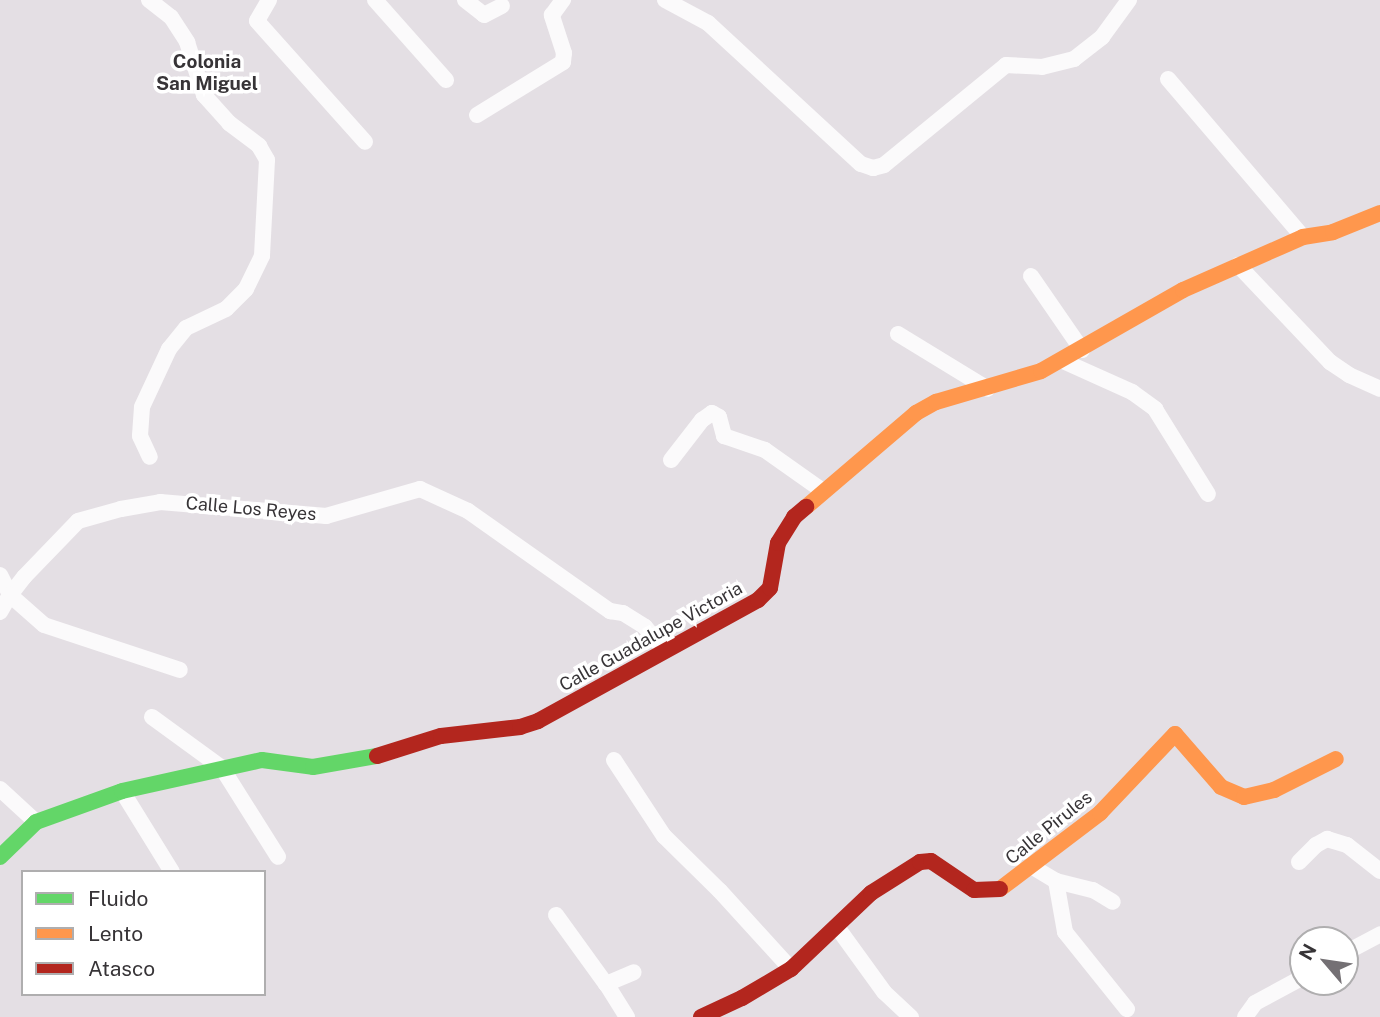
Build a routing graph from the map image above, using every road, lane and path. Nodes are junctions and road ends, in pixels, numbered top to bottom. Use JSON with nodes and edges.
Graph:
{"nodes":[{"id":1,"x":149,"y":0,"type":"edge"},
{"id":2,"x":269,"y":0,"type":"edge"},
{"id":3,"x":375,"y":0,"type":"edge"},
{"id":4,"x":465,"y":0,"type":"edge"},
{"id":5,"x":563,"y":0,"type":"edge"},
{"id":6,"x":665,"y":0,"type":"edge"},
{"id":7,"x":1129,"y":0,"type":"edge"},
{"id":8,"x":502,"y":6,"type":"dead end"},
{"id":9,"x":1168,"y":79,"type":"dead end"},
{"id":10,"x":446,"y":80,"type":"dead end"},
{"id":11,"x":477,"y":115,"type":"dead end"},
{"id":12,"x":365,"y":142,"type":"dead end"},
{"id":13,"x":1380,"y":213,"type":"edge"},
{"id":14,"x":1303,"y":237,"type":"junction"},
{"id":15,"x":1238,"y":265,"type":"junction"},
{"id":16,"x":1031,"y":276,"type":"dead end"},
{"id":17,"x":898,"y":334,"type":"dead end"},
{"id":18,"x":1082,"y":350,"type":"junction"},
{"id":19,"x":1063,"y":361,"type":"junction"},
{"id":20,"x":988,"y":389,"type":"junction"},
{"id":21,"x":1380,"y":389,"type":"edge"},
{"id":22,"x":150,"y":457,"type":"dead end"},
{"id":23,"x":671,"y":460,"type":"dead end"},
{"id":24,"x":823,"y":491,"type":"junction"},
{"id":25,"x":1208,"y":494,"type":"dead end"},
{"id":26,"x":0,"y":575,"type":"edge"},
{"id":27,"x":10,"y":596,"type":"junction"},
{"id":28,"x":0,"y":612,"type":"edge"},
{"id":29,"x":664,"y":650,"type":"junction"},
{"id":30,"x":180,"y":670,"type":"dead end"},
{"id":31,"x":152,"y":717,"type":"dead end"},
{"id":32,"x":1336,"y":759,"type":"dead end"},
{"id":33,"x":614,"y":760,"type":"dead end"},
{"id":34,"x":222,"y":768,"type":"junction"},
{"id":35,"x":0,"y":789,"type":"edge"},
{"id":36,"x":122,"y":791,"type":"junction"},
{"id":37,"x":36,"y":822,"type":"junction"},
{"id":38,"x":0,"y":857,"type":"edge"},
{"id":39,"x":278,"y":857,"type":"dead end"},
{"id":40,"x":1299,"y":862,"type":"dead end"},
{"id":41,"x":1031,"y":866,"type":"junction"},
{"id":42,"x":171,"y":870,"type":"edge"},
{"id":43,"x":1380,"y":871,"type":"edge"},
{"id":44,"x":1056,"y":881,"type":"junction"},
{"id":45,"x":1113,"y":902,"type":"dead end"},
{"id":46,"x":556,"y":915,"type":"dead end"},
{"id":47,"x":837,"y":927,"type":"junction"},
{"id":48,"x":1380,"y":934,"type":"edge"},
{"id":49,"x":1359,"y":945,"type":"edge"},
{"id":50,"x":791,"y":969,"type":"junction"},
{"id":51,"x":634,"y":972,"type":"dead end"},
{"id":52,"x":606,"y":984,"type":"junction"},
{"id":53,"x":1289,"y":984,"type":"edge"},
{"id":54,"x":1126,"y":1009,"type":"dead end"},
{"id":55,"x":627,"y":1017,"type":"edge"},
{"id":56,"x":701,"y":1017,"type":"edge"},
{"id":57,"x":911,"y":1017,"type":"edge"},
{"id":58,"x":1245,"y":1017,"type":"edge"}],
"edges":[{"from":1,"to":22,"type":"street"},
{"from":2,"to":12,"type":"street"},
{"from":3,"to":10,"type":"street"},
{"from":4,"to":8,"type":"street"},
{"from":5,"to":11,"type":"street"},
{"from":6,"to":7,"type":"street"},
{"from":9,"to":14,"type":"street"},
{"from":13,"to":14,"type":"street","name":"Calle Guadalupe Victoria"},
{"from":14,"to":15,"type":"street","name":"Calle Guadalupe Victoria"},
{"from":15,"to":18,"type":"street","name":"Calle Guadalupe Victoria"},
{"from":15,"to":21,"type":"street"},
{"from":16,"to":18,"type":"street"},
{"from":17,"to":20,"type":"street"},
{"from":18,"to":19,"type":"street","name":"Calle Guadalupe Victoria"},
{"from":19,"to":20,"type":"street","name":"Calle Guadalupe Victoria"},
{"from":19,"to":25,"type":"street"},
{"from":20,"to":24,"type":"street","name":"Calle Guadalupe Victoria"},
{"from":23,"to":24,"type":"street"},
{"from":24,"to":29,"type":"street","name":"Calle Guadalupe Victoria"},
{"from":26,"to":27,"type":"street"},
{"from":27,"to":28,"type":"street","name":"Calle Los Reyes"},
{"from":27,"to":29,"type":"street","name":"Calle Los Reyes"},
{"from":27,"to":30,"type":"street"},
{"from":29,"to":34,"type":"street","name":"Calle Guadalupe Victoria"},
{"from":31,"to":34,"type":"street"},
{"from":32,"to":41,"type":"street","name":"Calle Pirules"},
{"from":33,"to":50,"type":"street"},
{"from":34,"to":36,"type":"street","name":"Calle Guadalupe Victoria"},
{"from":34,"to":39,"type":"street"},
{"from":35,"to":37,"type":"street"},
{"from":36,"to":37,"type":"street","name":"Calle Guadalupe Victoria"},
{"from":36,"to":42,"type":"street"},
{"from":37,"to":38,"type":"street","name":"Calle Guadalupe Victoria"},
{"from":40,"to":43,"type":"street"},
{"from":41,"to":44,"type":"street"},
{"from":41,"to":47,"type":"street","name":"Calle Pirules"},
{"from":44,"to":45,"type":"street"},
{"from":44,"to":54,"type":"street"},
{"from":46,"to":52,"type":"street"},
{"from":47,"to":50,"type":"street","name":"Calle Pirules"},
{"from":47,"to":57,"type":"street"},
{"from":48,"to":49,"type":"street"},
{"from":50,"to":56,"type":"street","name":"Calle Pirules"},
{"from":51,"to":52,"type":"street"},
{"from":52,"to":55,"type":"street"},
{"from":53,"to":58,"type":"street"}]}
